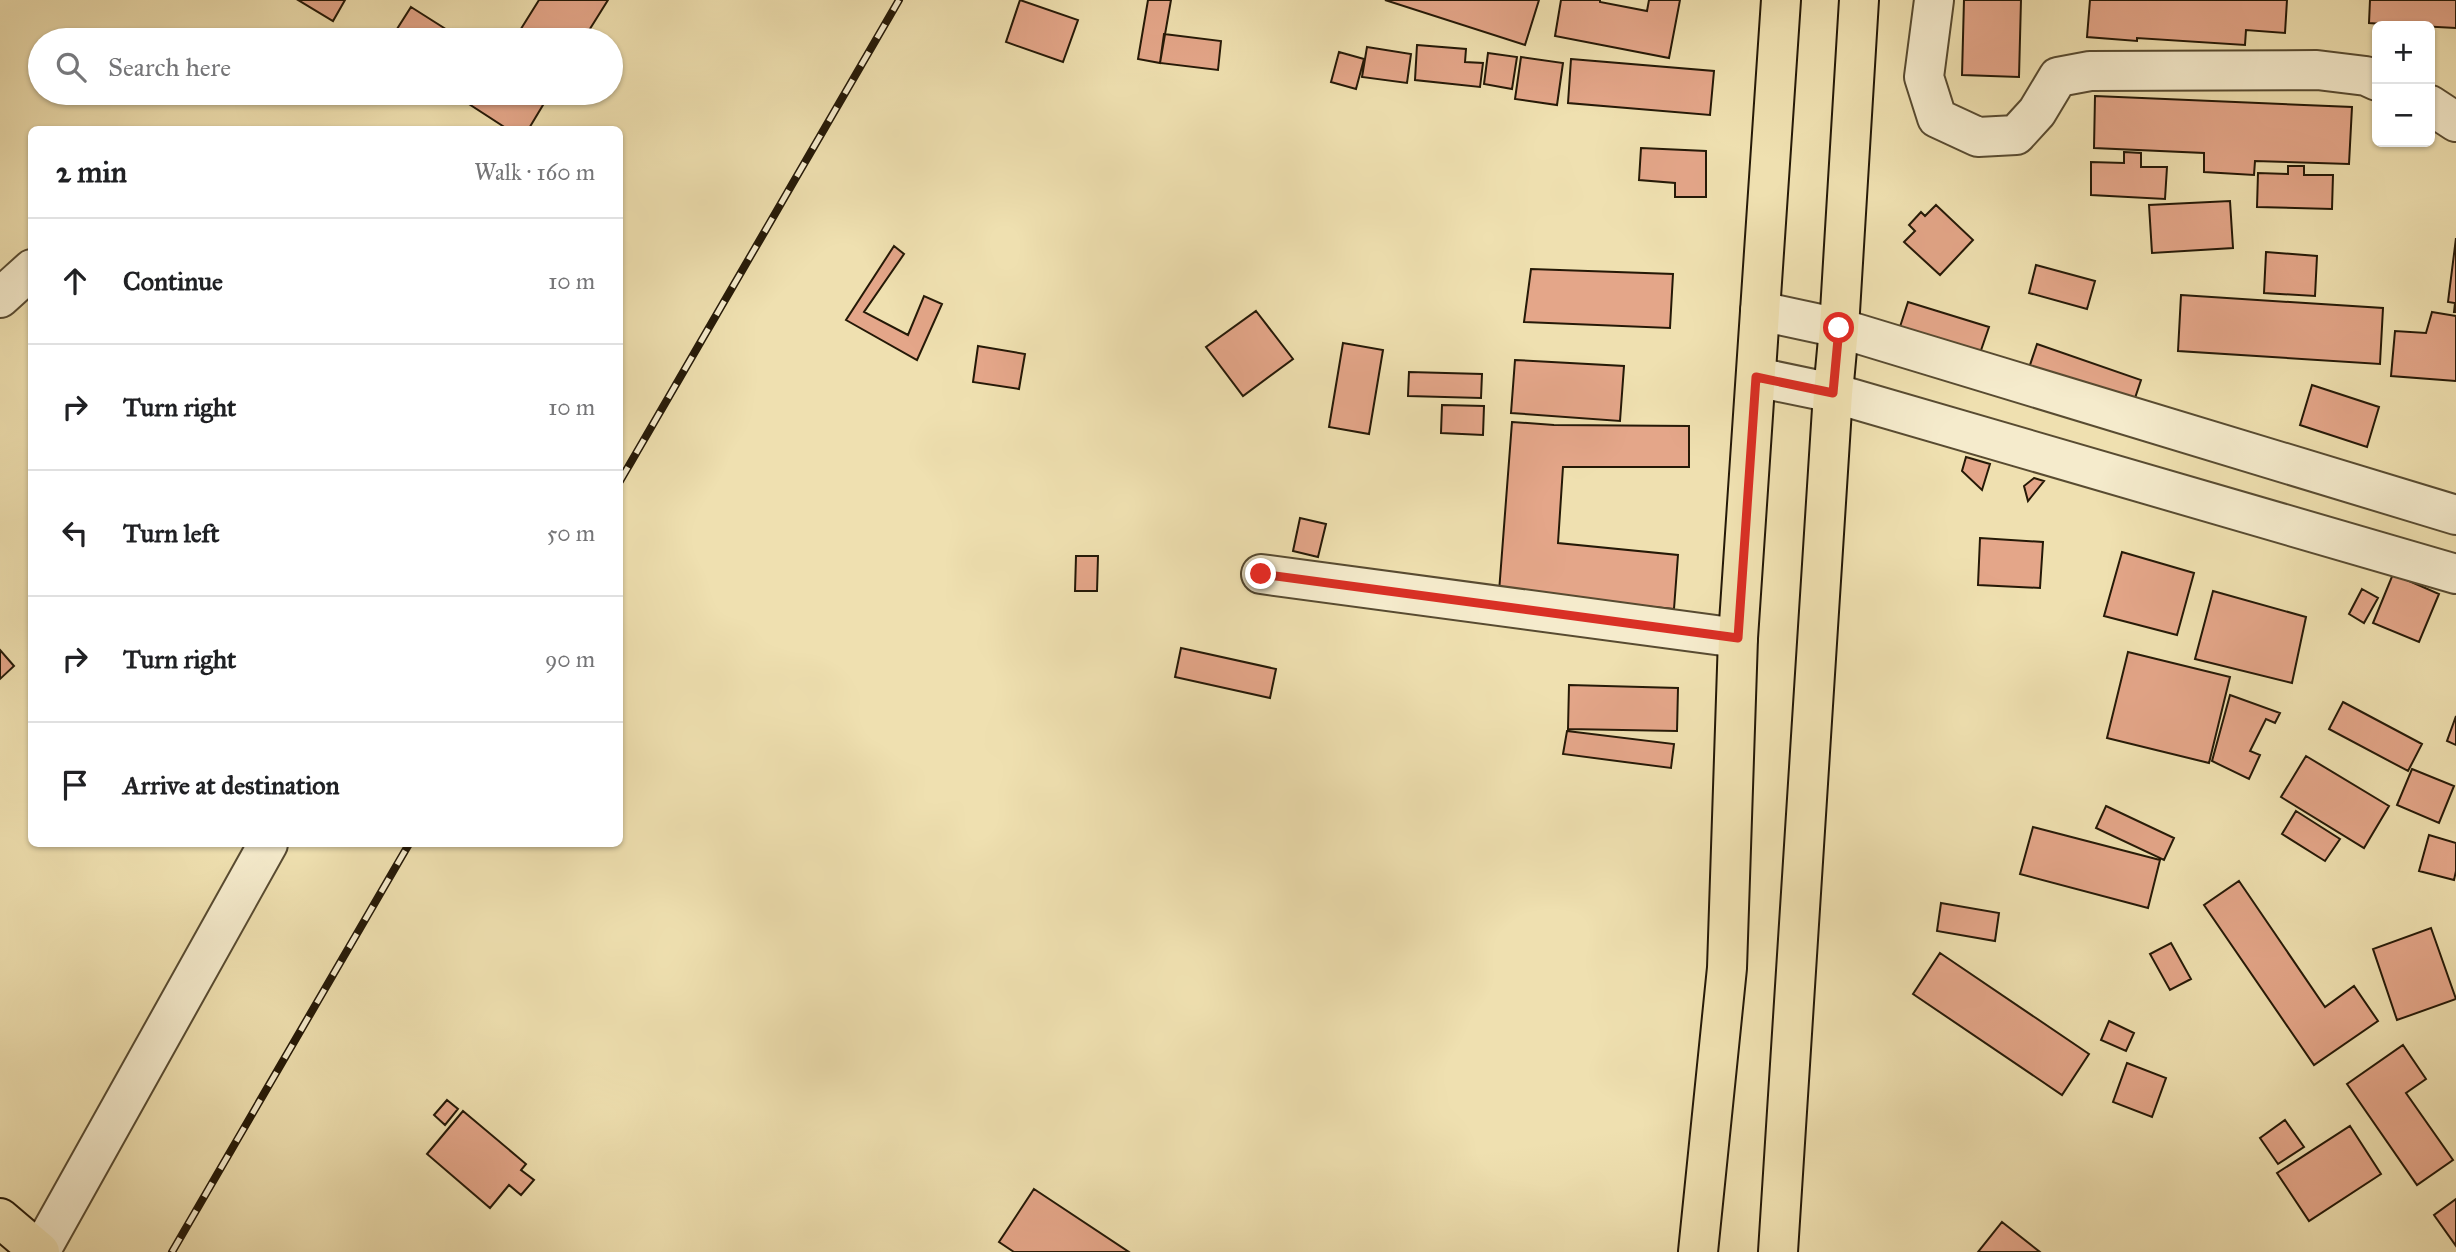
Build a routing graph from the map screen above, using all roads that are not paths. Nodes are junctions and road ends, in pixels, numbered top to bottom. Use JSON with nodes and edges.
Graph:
{"nodes":[{"id":1,"x":1782,"y":0,"type":"edge"},
{"id":2,"x":1859,"y":0,"type":"edge"},
{"id":3,"x":1934,"y":0,"type":"edge"},
{"id":4,"x":2372,"y":79,"type":"edge"},
{"id":5,"x":2435,"y":109,"type":"edge"},
{"id":6,"x":2456,"y":122,"type":"edge"},
{"id":7,"x":28,"y":273,"type":"edge"},
{"id":8,"x":0,"y":298,"type":"edge"},
{"id":9,"x":1760,"y":311,"type":"junction"},
{"id":10,"x":1839,"y":328,"type":"junction"},
{"id":11,"x":1756,"y":377,"type":"junction"},
{"id":12,"x":1833,"y":393,"type":"junction"},
{"id":13,"x":2456,"y":515,"type":"edge"},
{"id":14,"x":1261,"y":574,"type":"dead end"},
{"id":15,"x":2456,"y":574,"type":"edge"},
{"id":16,"x":1738,"y":638,"type":"junction"},
{"id":17,"x":266,"y":847,"type":"edge"},
{"id":18,"x":0,"y":1218,"type":"edge"},
{"id":19,"x":40,"y":1252,"type":"edge"},
{"id":20,"x":1698,"y":1252,"type":"edge"},
{"id":21,"x":1778,"y":1252,"type":"edge"}],
"edges":[{"from":1,"to":9,"type":"main road"},
{"from":2,"to":10,"type":"main road"},
{"from":3,"to":4,"type":"street"},
{"from":5,"to":6,"type":"street"},
{"from":7,"to":8,"type":"street"},
{"from":9,"to":10,"type":"street"},
{"from":9,"to":11,"type":"main road"},
{"from":10,"to":12,"type":"main road"},
{"from":10,"to":13,"type":"street"},
{"from":11,"to":12,"type":"street"},
{"from":11,"to":16,"type":"main road"},
{"from":12,"to":15,"type":"street"},
{"from":12,"to":21,"type":"main road"},
{"from":14,"to":16,"type":"street"},
{"from":16,"to":20,"type":"main road"},
{"from":17,"to":19,"type":"street"},
{"from":18,"to":19,"type":"main road"}]}
